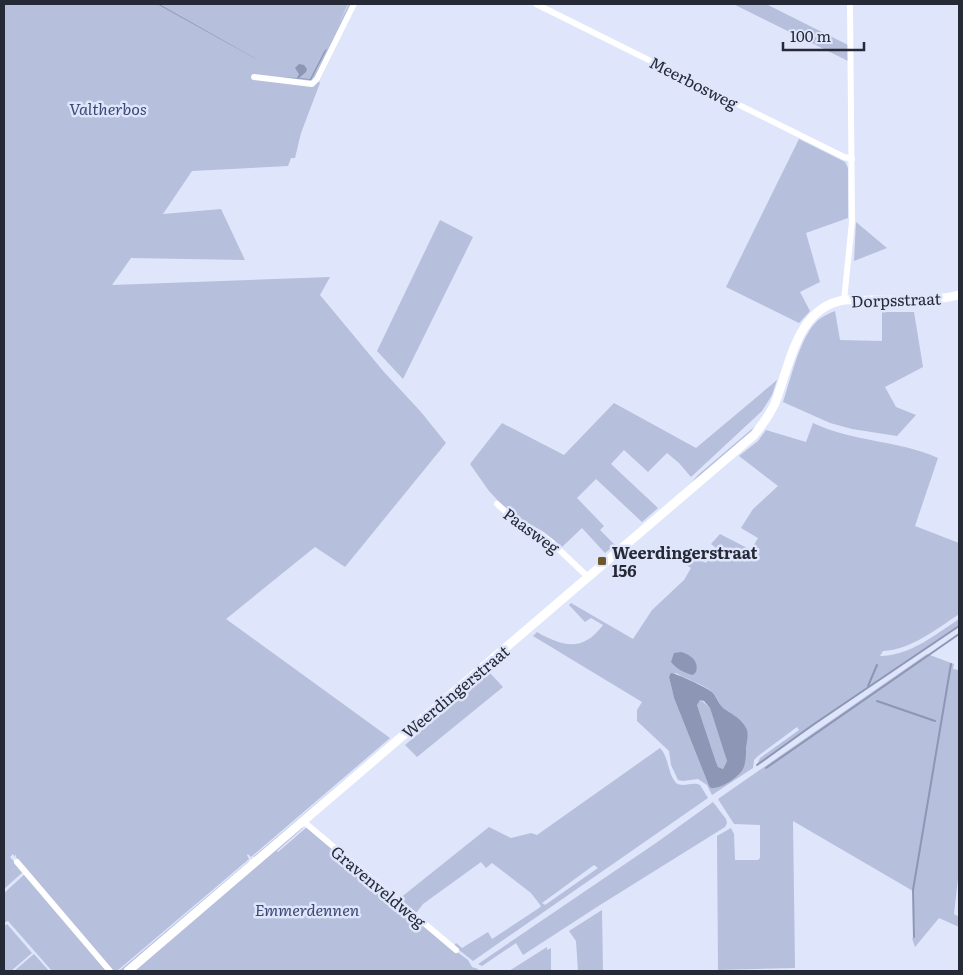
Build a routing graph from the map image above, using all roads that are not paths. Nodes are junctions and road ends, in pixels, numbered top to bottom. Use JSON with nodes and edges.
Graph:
{"nodes":[{"id":1,"x":354,"y":4,"type":"edge"},
{"id":2,"x":536,"y":4,"type":"edge"},
{"id":3,"x":850,"y":4,"type":"edge"},
{"id":4,"x":254,"y":77,"type":"dead end"},
{"id":5,"x":852,"y":159,"type":"junction"},
{"id":6,"x":959,"y":295,"type":"edge"},
{"id":7,"x":844,"y":300,"type":"junction"},
{"id":8,"x":775,"y":404,"type":"joint"},
{"id":9,"x":497,"y":504,"type":"dead end"},
{"id":10,"x":588,"y":578,"type":"junction"},
{"id":11,"x":303,"y":821,"type":"junction"},
{"id":12,"x":17,"y":862,"type":"dead end"},
{"id":13,"x":456,"y":950,"type":"dead end"},
{"id":14,"x":110,"y":971,"type":"edge"},
{"id":15,"x":128,"y":971,"type":"edge"}],
"edges":[{"from":1,"to":4,"type":"street"},
{"from":2,"to":5,"type":"street","name":"Meerbosweg"},
{"from":3,"to":5,"type":"street"},
{"from":5,"to":7,"type":"street"},
{"from":6,"to":7,"type":"main road","name":"Dorpsstraat"},
{"from":7,"to":8,"type":"main road","name":"Dorpsstraat"},
{"from":8,"to":10,"type":"main road","name":"Weerdingerstraat"},
{"from":9,"to":10,"type":"street","name":"Paasweg"},
{"from":10,"to":11,"type":"main road","name":"Weerdingerstraat"},
{"from":11,"to":13,"type":"street","name":"Gravenveldweg"},
{"from":11,"to":15,"type":"main road","name":"Weerdingerstraat"},
{"from":12,"to":14,"type":"street"}]}
